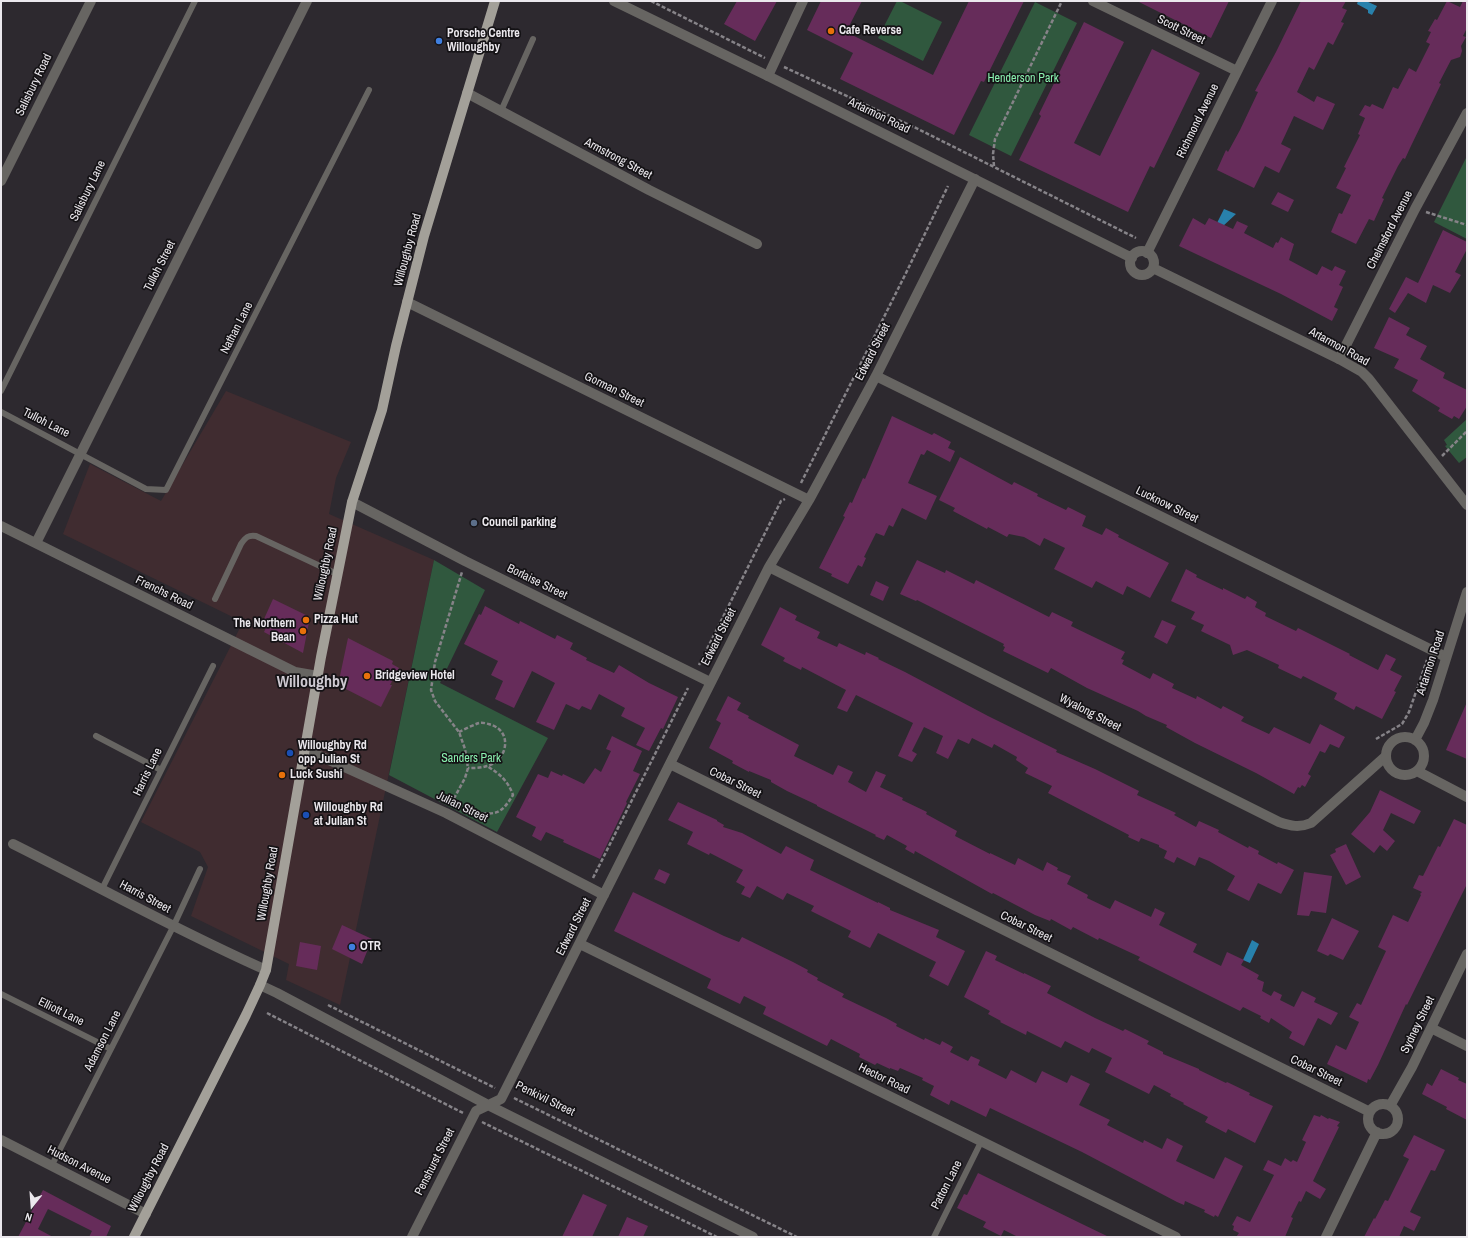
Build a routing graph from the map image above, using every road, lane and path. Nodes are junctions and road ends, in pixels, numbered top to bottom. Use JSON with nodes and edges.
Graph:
{"nodes":[{"id":1,"x":91,"y":1,"type":"edge"},
{"id":2,"x":195,"y":1,"type":"edge"},
{"id":3,"x":307,"y":1,"type":"edge"},
{"id":4,"x":495,"y":1,"type":"edge"},
{"id":5,"x":614,"y":1,"type":"edge"},
{"id":6,"x":651,"y":1,"type":"edge"},
{"id":7,"x":803,"y":1,"type":"edge"},
{"id":8,"x":1062,"y":1,"type":"edge"},
{"id":9,"x":1093,"y":1,"type":"edge"},
{"id":10,"x":1272,"y":1,"type":"edge"},
{"id":11,"x":533,"y":39,"type":"dead end"},
{"id":12,"x":774,"y":63,"type":"junction"},
{"id":13,"x":1237,"y":71,"type":"junction"},
{"id":14,"x":768,"y":76,"type":"junction"},
{"id":15,"x":369,"y":90,"type":"dead end"},
{"id":16,"x":467,"y":93,"type":"junction"},
{"id":17,"x":501,"y":111,"type":"junction"},
{"id":18,"x":1467,"y":113,"type":"edge"},
{"id":19,"x":994,"y":167,"type":"junction"},
{"id":20,"x":975,"y":179,"type":"junction"},
{"id":21,"x":1,"y":181,"type":"edge"},
{"id":22,"x":948,"y":186,"type":"dead end"},
{"id":23,"x":1415,"y":209,"type":"junction"},
{"id":24,"x":1467,"y":225,"type":"edge"},
{"id":25,"x":1136,"y":238,"type":"dead end"},
{"id":26,"x":757,"y":244,"type":"dead end"},
{"id":27,"x":1148,"y":253,"type":"junction"},
{"id":28,"x":1132,"y":258,"type":"junction"},
{"id":29,"x":1153,"y":268,"type":"junction"},
{"id":30,"x":407,"y":302,"type":"junction"},
{"id":31,"x":1339,"y":359,"type":"junction"},
{"id":32,"x":876,"y":376,"type":"junction"},
{"id":33,"x":1,"y":391,"type":"edge"},
{"id":34,"x":1,"y":412,"type":"edge"},
{"id":35,"x":1467,"y":432,"type":"edge"},
{"id":36,"x":80,"y":453,"type":"junction"},
{"id":37,"x":1434,"y":464,"type":"junction"},
{"id":38,"x":794,"y":493,"type":"junction"},
{"id":39,"x":809,"y":500,"type":"junction"},
{"id":40,"x":352,"y":502,"type":"junction"},
{"id":41,"x":1467,"y":504,"type":"edge"},
{"id":42,"x":1,"y":526,"type":"edge"},
{"id":43,"x":36,"y":544,"type":"junction"},
{"id":44,"x":465,"y":562,"type":"junction"},
{"id":45,"x":769,"y":567,"type":"junction"},
{"id":46,"x":337,"y":574,"type":"junction"},
{"id":47,"x":1467,"y":592,"type":"edge"},
{"id":48,"x":215,"y":599,"type":"dead end"},
{"id":49,"x":1446,"y":658,"type":"junction"},
{"id":50,"x":1427,"y":660,"type":"dead end"},
{"id":51,"x":699,"y":665,"type":"dead end"},
{"id":52,"x":212,"y":666,"type":"dead end"},
{"id":53,"x":318,"y":676,"type":"junction"},
{"id":54,"x":710,"y":682,"type":"junction"},
{"id":55,"x":688,"y":688,"type":"dead end"},
{"id":56,"x":459,"y":732,"type":"junction"},
{"id":57,"x":96,"y":736,"type":"dead end"},
{"id":58,"x":1376,"y":739,"type":"dead end"},
{"id":59,"x":1415,"y":740,"type":"junction"},
{"id":60,"x":304,"y":752,"type":"junction"},
{"id":61,"x":1386,"y":756,"type":"junction"},
{"id":62,"x":670,"y":764,"type":"junction"},
{"id":63,"x":487,"y":766,"type":"junction"},
{"id":64,"x":468,"y":768,"type":"junction"},
{"id":65,"x":161,"y":770,"type":"junction"},
{"id":66,"x":1416,"y":771,"type":"junction"},
{"id":67,"x":1467,"y":797,"type":"edge"},
{"id":68,"x":451,"y":809,"type":"junction"},
{"id":69,"x":466,"y":812,"type":"dead end"},
{"id":70,"x":14,"y":844,"type":"dead end"},
{"id":71,"x":200,"y":869,"type":"dead end"},
{"id":72,"x":593,"y":878,"type":"dead end"},
{"id":73,"x":102,"y":889,"type":"junction"},
{"id":74,"x":604,"y":895,"type":"junction"},
{"id":75,"x":173,"y":927,"type":"junction"},
{"id":76,"x":580,"y":944,"type":"junction"},
{"id":77,"x":1467,"y":954,"type":"edge"},
{"id":78,"x":266,"y":970,"type":"junction"},
{"id":79,"x":260,"y":985,"type":"junction"},
{"id":80,"x":1,"y":994,"type":"edge"},
{"id":81,"x":322,"y":1003,"type":"dead end"},
{"id":82,"x":267,"y":1013,"type":"dead end"},
{"id":83,"x":1431,"y":1028,"type":"junction"},
{"id":84,"x":1467,"y":1046,"type":"edge"},
{"id":85,"x":111,"y":1049,"type":"junction"},
{"id":86,"x":504,"y":1093,"type":"junction"},
{"id":87,"x":488,"y":1105,"type":"junction"},
{"id":88,"x":1390,"y":1106,"type":"junction"},
{"id":89,"x":1370,"y":1112,"type":"junction"},
{"id":90,"x":472,"y":1117,"type":"junction"},
{"id":91,"x":1377,"y":1132,"type":"junction"},
{"id":92,"x":1,"y":1140,"type":"edge"},
{"id":93,"x":981,"y":1142,"type":"junction"},
{"id":94,"x":52,"y":1165,"type":"junction"},
{"id":95,"x":146,"y":1214,"type":"junction"},
{"id":96,"x":134,"y":1237,"type":"edge"},
{"id":97,"x":412,"y":1237,"type":"edge"},
{"id":98,"x":717,"y":1237,"type":"edge"},
{"id":99,"x":753,"y":1237,"type":"edge"},
{"id":100,"x":797,"y":1237,"type":"edge"},
{"id":101,"x":934,"y":1237,"type":"edge"},
{"id":102,"x":1176,"y":1237,"type":"edge"},
{"id":103,"x":1326,"y":1237,"type":"edge"}],
"edges":[{"from":1,"to":21,"type":"street","name":"Salisbury Road"},
{"from":2,"to":33,"type":"lane","name":"Salisbury Lane"},
{"from":3,"to":36,"type":"street","name":"Tulloh Street"},
{"from":4,"to":16,"type":"main road","name":"Willoughby Road"},
{"from":5,"to":14,"type":"street","name":"Artarmon Road"},
{"from":6,"to":12,"type":"path","name":"Artarmon Road"},
{"from":7,"to":12,"type":"street"},
{"from":8,"to":19,"type":"path"},
{"from":9,"to":13,"type":"street","name":"Scott Street"},
{"from":10,"to":13,"type":"street","name":"Richmond Avenue"},
{"from":11,"to":17,"type":"lane"},
{"from":12,"to":14,"type":"street"},
{"from":12,"to":19,"type":"path","name":"Artarmon Road"},
{"from":13,"to":27,"type":"street","name":"Richmond Avenue"},
{"from":14,"to":20,"type":"street","name":"Artarmon Road"},
{"from":15,"to":36,"type":"lane","name":"Nathan Lane"},
{"from":16,"to":17,"type":"street","name":"Armstrong Street"},
{"from":16,"to":30,"type":"main road","name":"Willoughby Road"},
{"from":17,"to":26,"type":"street","name":"Armstrong Street"},
{"from":18,"to":23,"type":"street","name":"Chelmsford Avenue"},
{"from":19,"to":25,"type":"path","name":"Artarmon Road"},
{"from":20,"to":28,"type":"street","name":"Artarmon Road"},
{"from":20,"to":32,"type":"street","name":"Edward Street"},
{"from":22,"to":38,"type":"path"},
{"from":23,"to":24,"type":"path"},
{"from":23,"to":31,"type":"street","name":"Chelmsford Avenue"},
{"from":27,"to":28,"type":"street"},
{"from":27,"to":29,"type":"street"},
{"from":28,"to":29,"type":"street"},
{"from":29,"to":31,"type":"street","name":"Artarmon Road"},
{"from":30,"to":38,"type":"street","name":"Gorman Street"},
{"from":30,"to":40,"type":"main road","name":"Willoughby Road"},
{"from":31,"to":37,"type":"street","name":"Artarmon Road"},
{"from":32,"to":39,"type":"street","name":"Edward Street"},
{"from":32,"to":49,"type":"street","name":"Lucknow Street"},
{"from":34,"to":36,"type":"lane","name":"Tulloh Lane"},
{"from":35,"to":37,"type":"path"},
{"from":36,"to":43,"type":"street","name":"Tulloh Street"},
{"from":37,"to":41,"type":"street","name":"Artarmon Road"},
{"from":38,"to":39,"type":"street","name":"Gorman Street"},
{"from":38,"to":51,"type":"path"},
{"from":39,"to":45,"type":"street","name":"Edward Street"},
{"from":40,"to":44,"type":"street","name":"Borlaise Street"},
{"from":40,"to":46,"type":"main road","name":"Willoughby Road"},
{"from":42,"to":43,"type":"street","name":"Frenchs Road"},
{"from":43,"to":53,"type":"street","name":"Frenchs Road"},
{"from":44,"to":54,"type":"street","name":"Borlaise Street"},
{"from":44,"to":56,"type":"path"},
{"from":45,"to":54,"type":"street","name":"Edward Street"},
{"from":45,"to":61,"type":"street","name":"Wyalong Street"},
{"from":46,"to":48,"type":"lane"},
{"from":46,"to":53,"type":"main road","name":"Willoughby Road"},
{"from":47,"to":49,"type":"street","name":"Artarmon Road"},
{"from":49,"to":59,"type":"street","name":"Artarmon Road"},
{"from":50,"to":58,"type":"path","name":"Artarmon Road"},
{"from":52,"to":65,"type":"lane","name":"Harris Lane"},
{"from":53,"to":60,"type":"main road","name":"Willoughby Road"},
{"from":54,"to":62,"type":"street","name":"Edward Street"},
{"from":55,"to":72,"type":"path"},
{"from":56,"to":63,"type":"path"},
{"from":56,"to":64,"type":"path"},
{"from":57,"to":65,"type":"lane"},
{"from":59,"to":61,"type":"street"},
{"from":59,"to":66,"type":"street"},
{"from":60,"to":68,"type":"street","name":"Julian Street"},
{"from":60,"to":78,"type":"main road","name":"Willoughby Road"},
{"from":61,"to":66,"type":"street"},
{"from":62,"to":74,"type":"street","name":"Edward Street"},
{"from":62,"to":89,"type":"street","name":"Cobar Street"},
{"from":63,"to":64,"type":"path"},
{"from":63,"to":69,"type":"path"},
{"from":64,"to":68,"type":"path"},
{"from":65,"to":73,"type":"lane","name":"Harris Lane"},
{"from":66,"to":67,"type":"street"},
{"from":68,"to":74,"type":"street","name":"Julian Street"},
{"from":70,"to":73,"type":"street","name":"Harris Street"},
{"from":71,"to":75,"type":"lane","name":"Adamson Lane"},
{"from":73,"to":75,"type":"street","name":"Harris Street"},
{"from":74,"to":76,"type":"street","name":"Edward Street"},
{"from":75,"to":78,"type":"street","name":"Harris Street"},
{"from":75,"to":85,"type":"lane","name":"Adamson Lane"},
{"from":76,"to":86,"type":"street","name":"Edward Street"},
{"from":76,"to":93,"type":"street","name":"Hector Road"},
{"from":77,"to":83,"type":"street","name":"Sydney Street"},
{"from":78,"to":79,"type":"main road","name":"Willoughby Road"},
{"from":79,"to":87,"type":"street"},
{"from":79,"to":95,"type":"main road","name":"Willoughby Road"},
{"from":80,"to":85,"type":"lane","name":"Elliott Lane"},
{"from":81,"to":86,"type":"path","name":"Penkivil Street"},
{"from":82,"to":90,"type":"path"},
{"from":83,"to":84,"type":"street"},
{"from":83,"to":88,"type":"street","name":"Sydney Street"},
{"from":85,"to":94,"type":"lane","name":"Adamson Lane"},
{"from":86,"to":87,"type":"street","name":"Edward Street"},
{"from":86,"to":100,"type":"path","name":"Penkivil Street"},
{"from":87,"to":90,"type":"street","name":"Penshurst Street"},
{"from":87,"to":99,"type":"street"},
{"from":88,"to":89,"type":"street"},
{"from":88,"to":91,"type":"street"},
{"from":89,"to":91,"type":"street"},
{"from":90,"to":97,"type":"street","name":"Penshurst Street"},
{"from":90,"to":98,"type":"path"},
{"from":91,"to":103,"type":"street"},
{"from":92,"to":94,"type":"street","name":"Hudson Avenue"},
{"from":93,"to":101,"type":"lane","name":"Patton Lane"},
{"from":93,"to":102,"type":"street","name":"Hector Road"},
{"from":94,"to":95,"type":"street","name":"Hudson Avenue"},
{"from":95,"to":96,"type":"main road","name":"Willoughby Road"}]}
